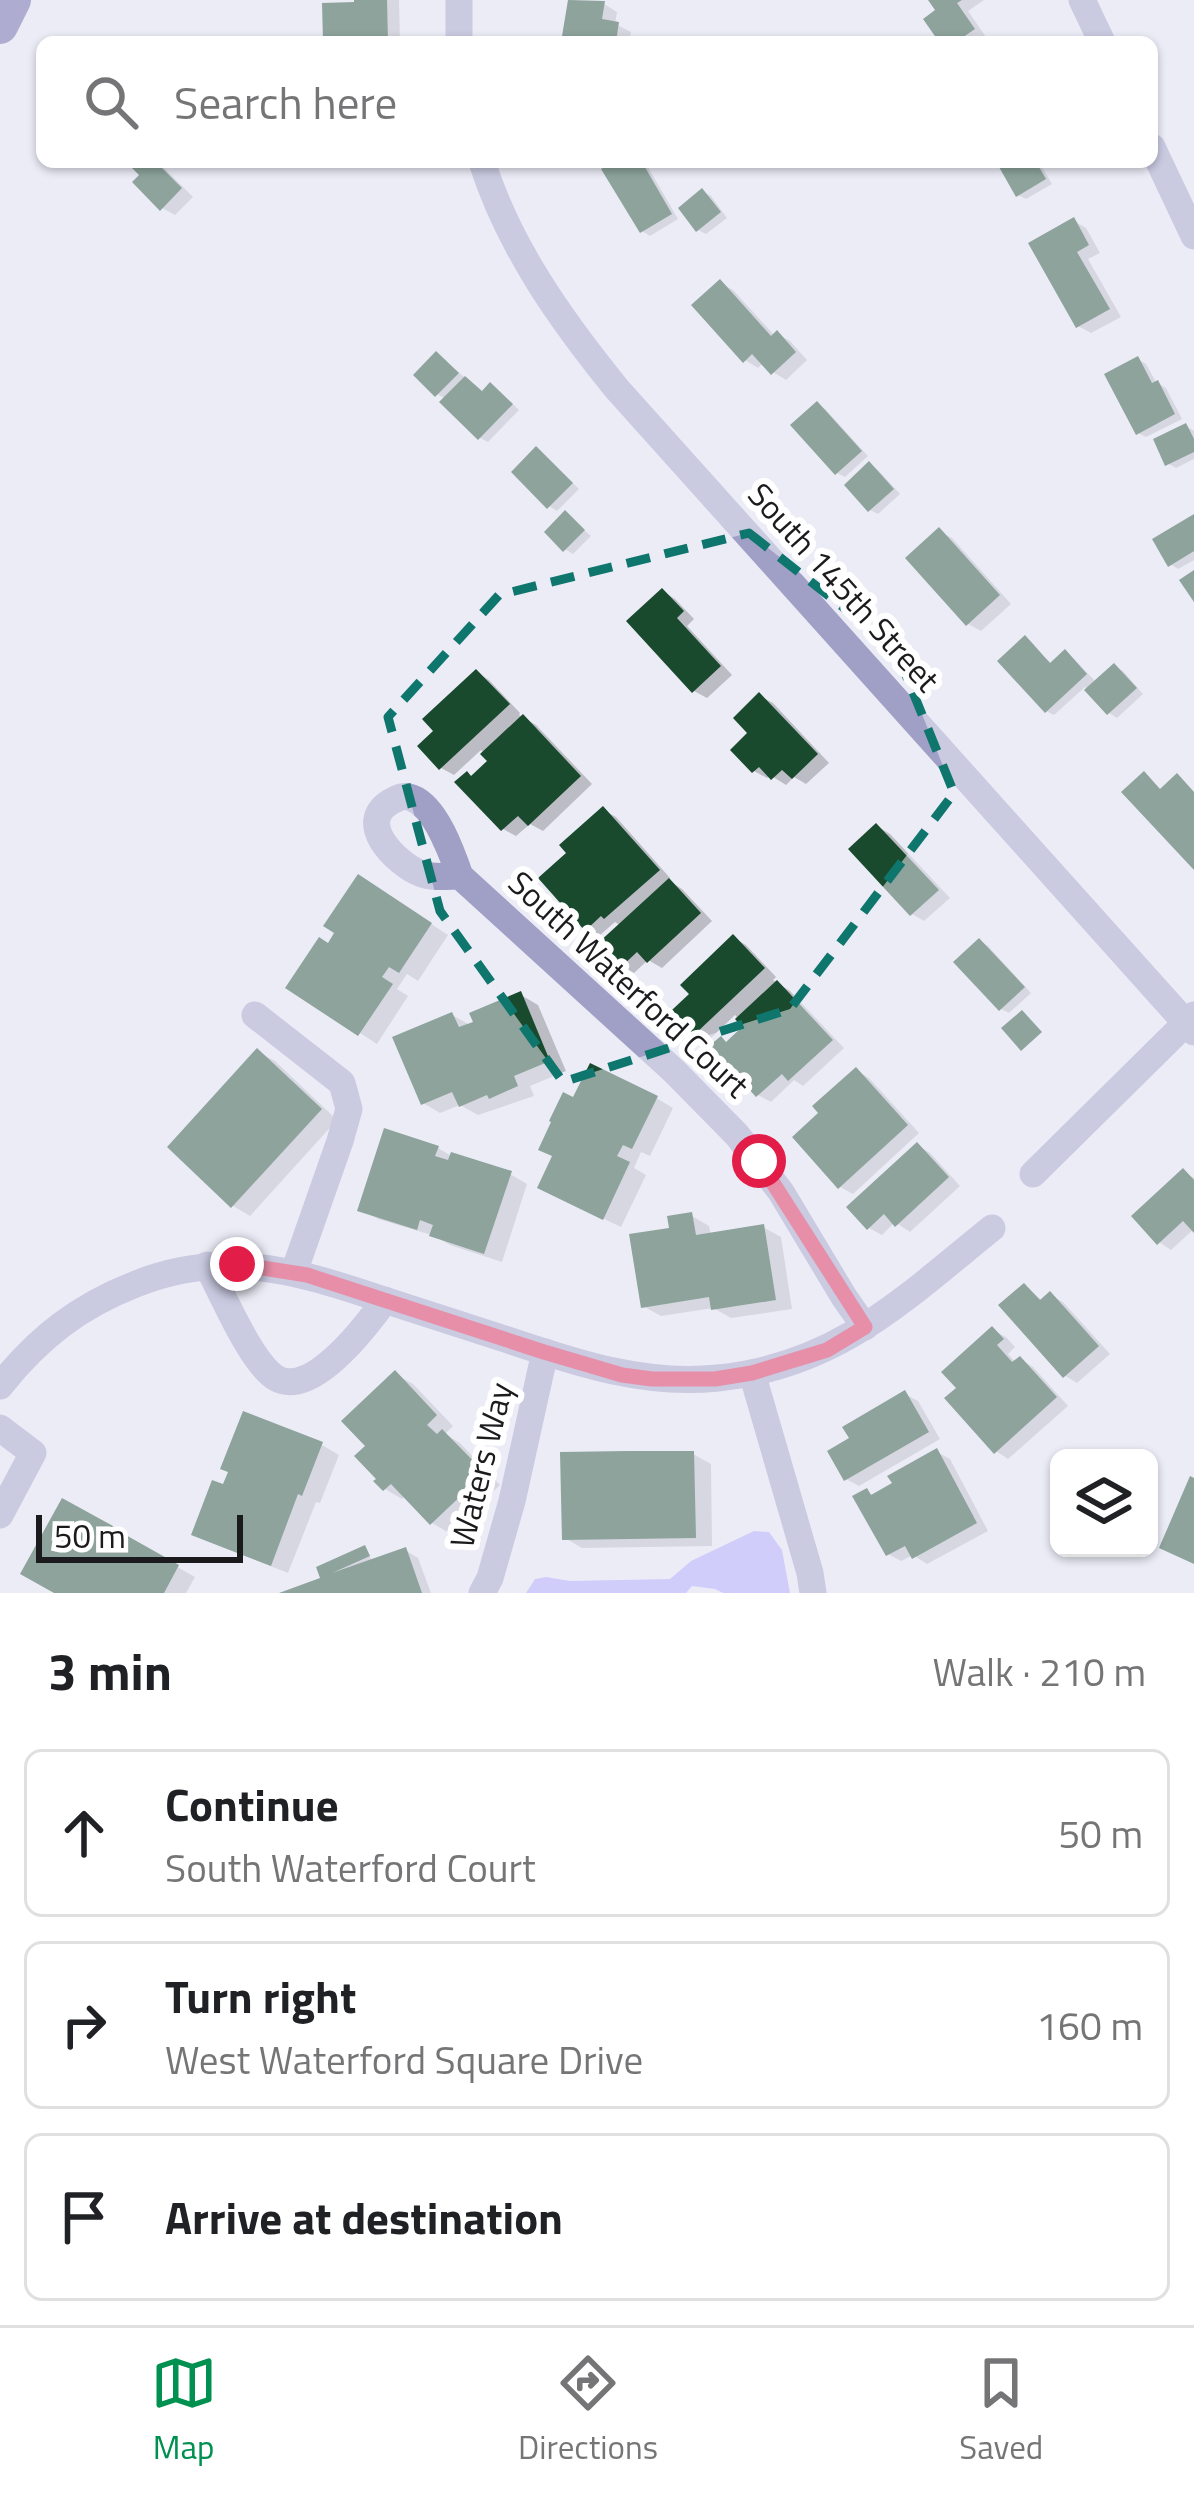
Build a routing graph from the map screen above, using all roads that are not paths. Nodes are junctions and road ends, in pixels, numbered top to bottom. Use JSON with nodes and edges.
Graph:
{"nodes":[{"id":1,"x":13,"y":0,"type":"edge"},
{"id":2,"x":459,"y":0,"type":"edge"},
{"id":3,"x":1082,"y":0,"type":"edge"},
{"id":4,"x":0,"y":26,"type":"edge"},
{"id":5,"x":459,"y":36,"type":"edge"},
{"id":6,"x":1099,"y":36,"type":"edge"},
{"id":7,"x":1158,"y":161,"type":"edge"},
{"id":8,"x":484,"y":168,"type":"edge"},
{"id":9,"x":1194,"y":236,"type":"edge"},
{"id":10,"x":460,"y":876,"type":"dead end"},
{"id":11,"x":255,"y":1015,"type":"dead end"},
{"id":12,"x":1191,"y":1023,"type":"edge"},
{"id":13,"x":1033,"y":1174,"type":"dead end"},
{"id":14,"x":992,"y":1228,"type":"dead end"},
{"id":15,"x":207,"y":1265,"type":"junction"},
{"id":16,"x":294,"y":1272,"type":"junction"},
{"id":17,"x":385,"y":1300,"type":"junction"},
{"id":18,"x":865,"y":1327,"type":"junction"},
{"id":19,"x":544,"y":1352,"type":"junction"},
{"id":20,"x":752,"y":1373,"type":"junction"},
{"id":21,"x":0,"y":1386,"type":"edge"},
{"id":22,"x":0,"y":1429,"type":"edge"},
{"id":23,"x":0,"y":1515,"type":"edge"},
{"id":24,"x":482,"y":1593,"type":"edge"},
{"id":25,"x":813,"y":1593,"type":"edge"}],
"edges":[{"from":1,"to":4,"type":"main road"},
{"from":2,"to":5,"type":"street"},
{"from":3,"to":6,"type":"street"},
{"from":7,"to":9,"type":"street"},
{"from":8,"to":12,"type":"street","name":"South 145th Street"},
{"from":10,"to":18,"type":"street","name":"South Waterford Court"},
{"from":11,"to":16,"type":"street"},
{"from":12,"to":13,"type":"street"},
{"from":14,"to":18,"type":"street"},
{"from":15,"to":16,"type":"street"},
{"from":15,"to":17,"type":"street"},
{"from":15,"to":21,"type":"street"},
{"from":16,"to":17,"type":"street"},
{"from":17,"to":19,"type":"street"},
{"from":18,"to":20,"type":"street"},
{"from":19,"to":20,"type":"street"},
{"from":19,"to":24,"type":"street","name":"Waters Way"},
{"from":20,"to":25,"type":"street"},
{"from":22,"to":23,"type":"street"}]}
